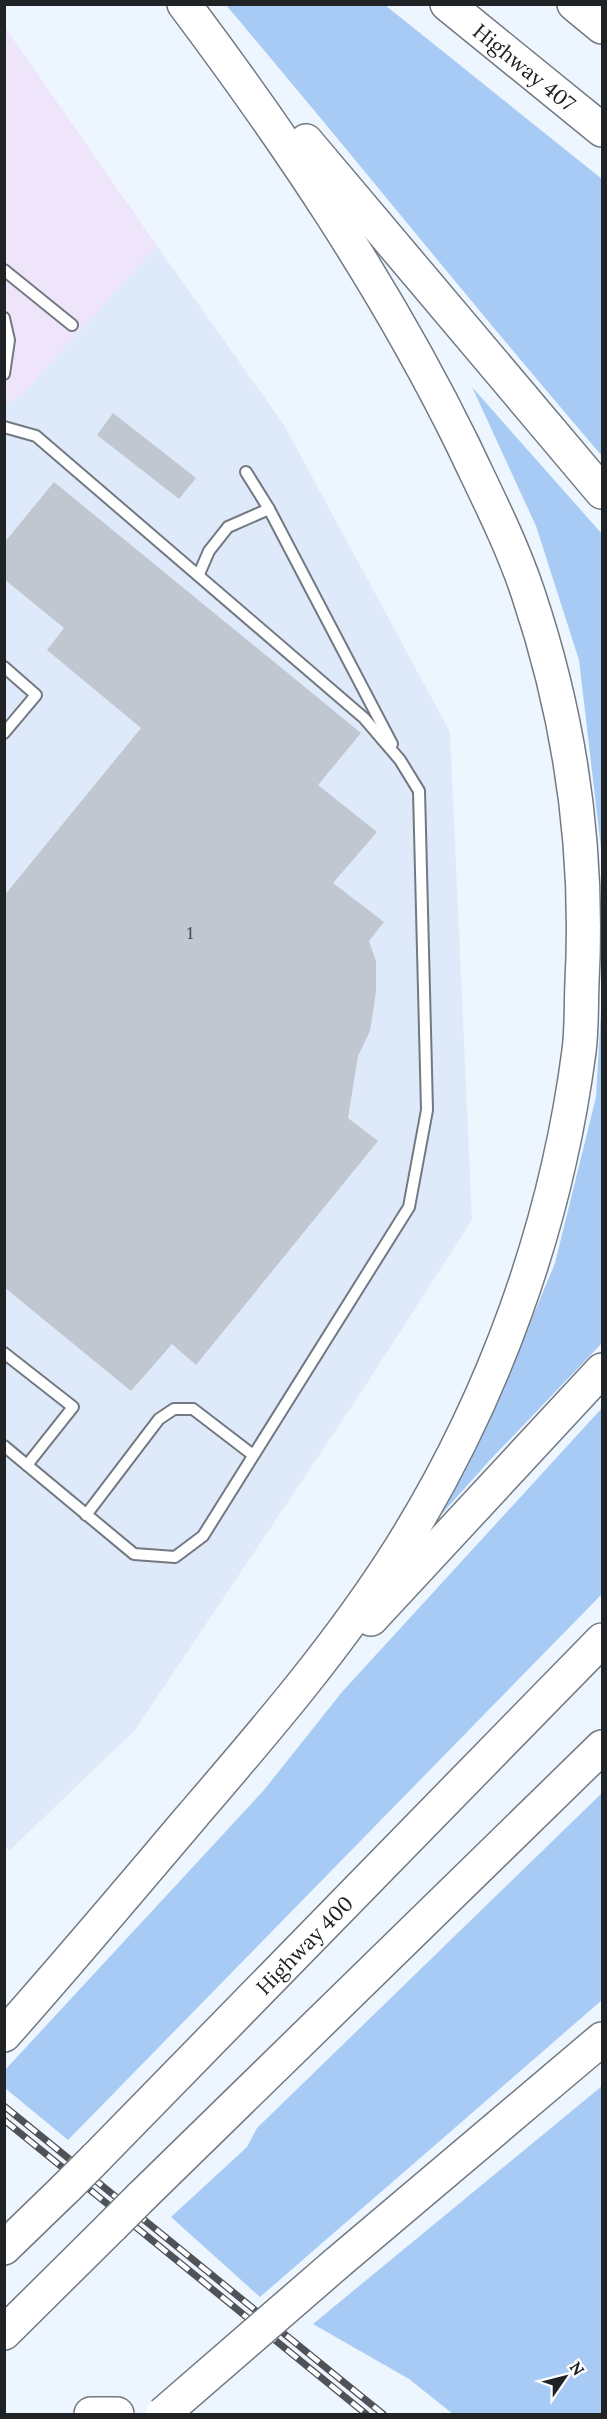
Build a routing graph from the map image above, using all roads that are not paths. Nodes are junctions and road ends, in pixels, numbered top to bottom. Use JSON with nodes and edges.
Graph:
{"nodes":[{"id":1,"x":185,"y":4,"type":"edge"},
{"id":2,"x":447,"y":4,"type":"edge"},
{"id":3,"x":574,"y":4,"type":"edge"},
{"id":4,"x":603,"y":27,"type":"edge"},
{"id":5,"x":603,"y":130,"type":"edge"},
{"id":6,"x":4,"y":270,"type":"edge"},
{"id":7,"x":4,"y":318,"type":"edge"},
{"id":8,"x":72,"y":325,"type":"dead end"},
{"id":9,"x":4,"y":374,"type":"edge"},
{"id":10,"x":4,"y":427,"type":"edge"},
{"id":11,"x":246,"y":472,"type":"dead end"},
{"id":12,"x":603,"y":492,"type":"edge"},
{"id":13,"x":269,"y":509,"type":"junction"},
{"id":14,"x":199,"y":574,"type":"junction"},
{"id":15,"x":4,"y":667,"type":"edge"},
{"id":16,"x":4,"y":734,"type":"edge"},
{"id":17,"x":400,"y":760,"type":"junction"},
{"id":18,"x":4,"y":1353,"type":"edge"},
{"id":19,"x":603,"y":1370,"type":"edge"},
{"id":20,"x":4,"y":1446,"type":"edge"},
{"id":21,"x":253,"y":1455,"type":"junction"},
{"id":22,"x":27,"y":1465,"type":"junction"},
{"id":23,"x":86,"y":1515,"type":"junction"},
{"id":24,"x":603,"y":1640,"type":"edge"},
{"id":25,"x":273,"y":1722,"type":"junction"},
{"id":26,"x":603,"y":1747,"type":"edge"},
{"id":27,"x":4,"y":2035,"type":"edge"},
{"id":28,"x":603,"y":2039,"type":"edge"},
{"id":29,"x":4,"y":2248,"type":"edge"},
{"id":30,"x":4,"y":2333,"type":"edge"},
{"id":31,"x":91,"y":2415,"type":"edge"},
{"id":32,"x":117,"y":2415,"type":"edge"},
{"id":33,"x":163,"y":2415,"type":"edge"}],
"edges":[{"from":1,"to":12,"type":"highway"},
{"from":1,"to":25,"type":"highway"},
{"from":2,"to":5,"type":"highway","name":"Highway 407"},
{"from":3,"to":4,"type":"highway"},
{"from":6,"to":8,"type":"lane"},
{"from":7,"to":9,"type":"lane"},
{"from":10,"to":14,"type":"lane"},
{"from":11,"to":13,"type":"lane"},
{"from":13,"to":14,"type":"lane"},
{"from":13,"to":17,"type":"lane"},
{"from":14,"to":17,"type":"lane"},
{"from":15,"to":16,"type":"lane"},
{"from":17,"to":21,"type":"lane"},
{"from":18,"to":22,"type":"lane"},
{"from":19,"to":25,"type":"highway"},
{"from":20,"to":22,"type":"lane"},
{"from":21,"to":23,"type":"lane"},
{"from":21,"to":23,"type":"lane"},
{"from":22,"to":23,"type":"lane"},
{"from":24,"to":29,"type":"highway","name":"Highway 400","bridge":true},
{"from":25,"to":27,"type":"highway"},
{"from":26,"to":30,"type":"highway","bridge":true},
{"from":28,"to":33,"type":"highway","bridge":true},
{"from":31,"to":32,"type":"highway"}]}
